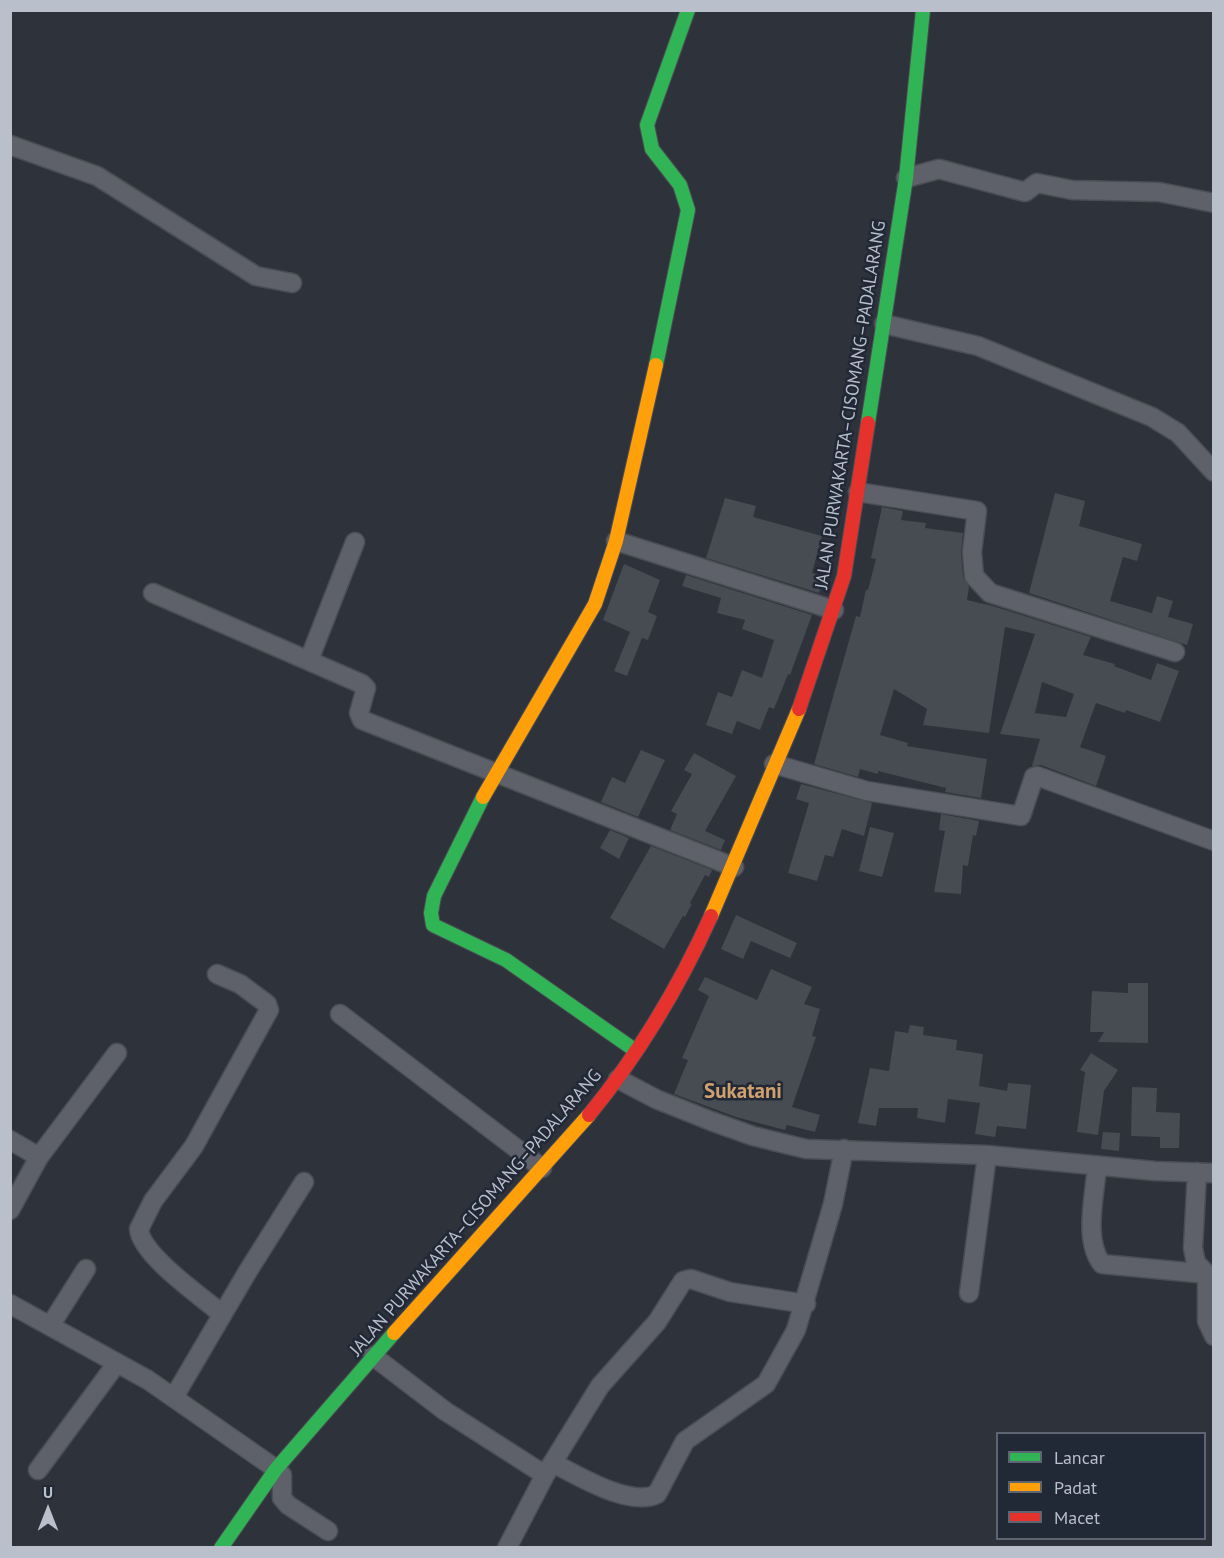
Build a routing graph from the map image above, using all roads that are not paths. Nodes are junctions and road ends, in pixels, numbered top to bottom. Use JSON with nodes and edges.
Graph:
{"nodes":[{"id":1,"x":688,"y":10,"type":"edge"},
{"id":2,"x":923,"y":10,"type":"edge"},
{"id":3,"x":10,"y":145,"type":"edge"},
{"id":4,"x":906,"y":178,"type":"junction"},
{"id":5,"x":1214,"y":203,"type":"edge"},
{"id":6,"x":292,"y":283,"type":"dead end"},
{"id":7,"x":884,"y":324,"type":"junction"},
{"id":8,"x":1214,"y":472,"type":"edge"},
{"id":9,"x":858,"y":492,"type":"junction"},
{"id":10,"x":616,"y":541,"type":"junction"},
{"id":11,"x":355,"y":542,"type":"dead end"},
{"id":12,"x":153,"y":593,"type":"dead end"},
{"id":13,"x":834,"y":610,"type":"junction"},
{"id":14,"x":1175,"y":652,"type":"dead end"},
{"id":15,"x":309,"y":660,"type":"junction"},
{"id":16,"x":774,"y":764,"type":"junction"},
{"id":17,"x":496,"y":772,"type":"junction"},
{"id":18,"x":1214,"y":841,"type":"edge"},
{"id":19,"x":734,"y":867,"type":"junction"},
{"id":20,"x":217,"y":974,"type":"dead end"},
{"id":21,"x":340,"y":1014,"type":"dead end"},
{"id":22,"x":636,"y":1051,"type":"junction"},
{"id":23,"x":117,"y":1053,"type":"dead end"},
{"id":24,"x":618,"y":1079,"type":"junction"},
{"id":25,"x":10,"y":1140,"type":"edge"},
{"id":26,"x":844,"y":1149,"type":"junction"},
{"id":27,"x":987,"y":1155,"type":"junction"},
{"id":28,"x":39,"y":1157,"type":"junction"},
{"id":29,"x":1097,"y":1166,"type":"junction"},
{"id":30,"x":542,"y":1168,"type":"junction"},
{"id":31,"x":1205,"y":1172,"type":"edge"},
{"id":32,"x":304,"y":1182,"type":"dead end"},
{"id":33,"x":10,"y":1210,"type":"edge"},
{"id":34,"x":86,"y":1269,"type":"dead end"},
{"id":35,"x":1207,"y":1274,"type":"junction"},
{"id":36,"x":969,"y":1293,"type":"dead end"},
{"id":37,"x":806,"y":1304,"type":"junction"},
{"id":38,"x":10,"y":1305,"type":"edge"},
{"id":39,"x":222,"y":1314,"type":"junction"},
{"id":40,"x":50,"y":1326,"type":"junction"},
{"id":41,"x":1214,"y":1336,"type":"edge"},
{"id":42,"x":373,"y":1356,"type":"junction"},
{"id":43,"x":117,"y":1363,"type":"junction"},
{"id":44,"x":174,"y":1397,"type":"junction"},
{"id":45,"x":276,"y":1469,"type":"junction"},
{"id":46,"x":549,"y":1469,"type":"junction"},
{"id":47,"x":38,"y":1470,"type":"dead end"},
{"id":48,"x":328,"y":1531,"type":"dead end"},
{"id":49,"x":221,"y":1548,"type":"edge"},
{"id":50,"x":507,"y":1548,"type":"edge"}],
"edges":[{"from":1,"to":10,"type":"main road"},
{"from":2,"to":4,"type":"main road","name":"JALAN PURWAKARTA–CISOMANG–PADALARANG"},
{"from":3,"to":6,"type":"street"},
{"from":4,"to":5,"type":"street"},
{"from":4,"to":7,"type":"main road","name":"JALAN PURWAKARTA–CISOMANG–PADALARANG"},
{"from":7,"to":8,"type":"street"},
{"from":7,"to":9,"type":"main road","name":"JALAN PURWAKARTA–CISOMANG–PADALARANG"},
{"from":9,"to":13,"type":"main road","name":"JALAN PURWAKARTA–CISOMANG–PADALARANG"},
{"from":9,"to":14,"type":"street"},
{"from":10,"to":13,"type":"street"},
{"from":10,"to":17,"type":"main road"},
{"from":11,"to":15,"type":"street"},
{"from":12,"to":15,"type":"street"},
{"from":13,"to":16,"type":"main road","name":"JALAN PURWAKARTA–CISOMANG–PADALARANG"},
{"from":15,"to":17,"type":"street"},
{"from":16,"to":18,"type":"street"},
{"from":16,"to":19,"type":"main road","name":"JALAN PURWAKARTA–CISOMANG–PADALARANG"},
{"from":17,"to":19,"type":"street"},
{"from":17,"to":22,"type":"main road"},
{"from":19,"to":22,"type":"main road","name":"JALAN PURWAKARTA–CISOMANG–PADALARANG"},
{"from":20,"to":39,"type":"street"},
{"from":21,"to":30,"type":"street"},
{"from":22,"to":24,"type":"main road","name":"JALAN PURWAKARTA–CISOMANG–PADALARANG"},
{"from":23,"to":28,"type":"street"},
{"from":24,"to":26,"type":"street"},
{"from":24,"to":30,"type":"main road","name":"JALAN PURWAKARTA–CISOMANG–PADALARANG"},
{"from":25,"to":28,"type":"street"},
{"from":26,"to":27,"type":"street"},
{"from":26,"to":37,"type":"street"},
{"from":27,"to":29,"type":"street"},
{"from":27,"to":36,"type":"street"},
{"from":28,"to":33,"type":"street"},
{"from":29,"to":31,"type":"street"},
{"from":29,"to":35,"type":"street"},
{"from":30,"to":42,"type":"main road","name":"JALAN PURWAKARTA–CISOMANG–PADALARANG"},
{"from":31,"to":35,"type":"street"},
{"from":32,"to":39,"type":"street"},
{"from":34,"to":40,"type":"street"},
{"from":35,"to":41,"type":"street"},
{"from":37,"to":46,"type":"street"},
{"from":37,"to":46,"type":"street"},
{"from":38,"to":40,"type":"street"},
{"from":39,"to":44,"type":"street"},
{"from":40,"to":43,"type":"street"},
{"from":42,"to":45,"type":"main road","name":"JALAN PURWAKARTA–CISOMANG–PADALARANG"},
{"from":42,"to":46,"type":"street"},
{"from":43,"to":44,"type":"street"},
{"from":43,"to":47,"type":"street"},
{"from":44,"to":45,"type":"street"},
{"from":45,"to":48,"type":"street"},
{"from":45,"to":49,"type":"main road","name":"JALAN PURWAKARTA–CISOMANG–PADALARANG"},
{"from":46,"to":50,"type":"street"}]}
